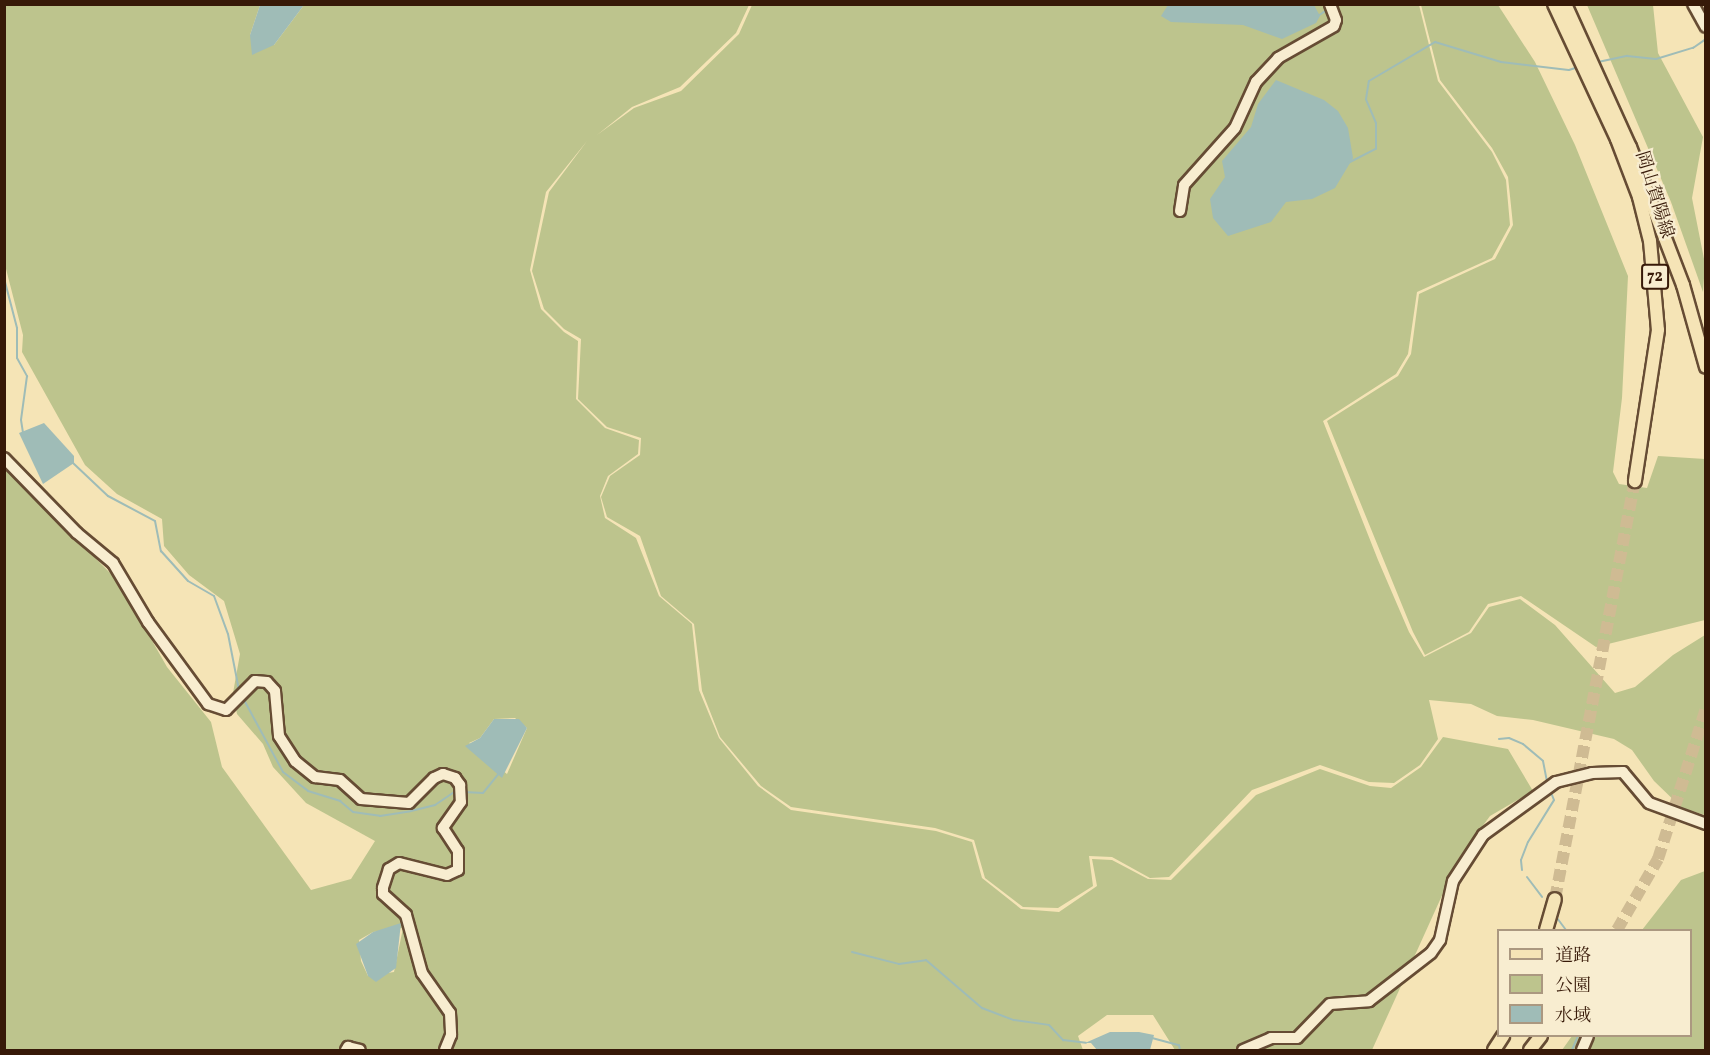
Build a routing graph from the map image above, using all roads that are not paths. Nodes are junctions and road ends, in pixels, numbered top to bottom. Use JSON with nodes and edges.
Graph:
{"nodes":[{"id":1,"x":1330,"y":4,"type":"edge"},
{"id":2,"x":1693,"y":4,"type":"edge"},
{"id":3,"x":1561,"y":7,"type":"edge"},
{"id":4,"x":1705,"y":27,"type":"edge"},
{"id":5,"x":1598,"y":85,"type":"junction"},
{"id":6,"x":1180,"y":211,"type":"dead end"},
{"id":7,"x":1706,"y":367,"type":"edge"},
{"id":8,"x":4,"y":458,"type":"edge"},
{"id":9,"x":1635,"y":481,"type":"tunnel mouth"},
{"id":10,"x":1706,"y":824,"type":"edge"},
{"id":11,"x":1555,"y":899,"type":"tunnel mouth"},
{"id":12,"x":1546,"y":929,"type":"edge"},
{"id":13,"x":1502,"y":1037,"type":"edge"},
{"id":14,"x":1540,"y":1037,"type":"edge"},
{"id":15,"x":346,"y":1050,"type":"edge"},
{"id":16,"x":360,"y":1050,"type":"edge"},
{"id":17,"x":445,"y":1050,"type":"edge"},
{"id":18,"x":1243,"y":1050,"type":"edge"},
{"id":19,"x":1494,"y":1050,"type":"edge"},
{"id":20,"x":1530,"y":1050,"type":"edge"}],
"edges":[{"from":1,"to":6,"type":"street"},
{"from":2,"to":4,"type":"street"},
{"from":3,"to":5,"type":"main road","name":"岡山賀陽線","number":"72"},
{"from":5,"to":7,"type":"main road","name":"岡山賀陽線","number":"72"},
{"from":5,"to":9,"type":"main road","name":"岡山賀陽線","number":"72"},
{"from":8,"to":17,"type":"street"},
{"from":10,"to":18,"type":"street"},
{"from":11,"to":12,"type":"main road"},
{"from":13,"to":19,"type":"main road"},
{"from":14,"to":20,"type":"main road"},
{"from":15,"to":16,"type":"street"}]}
